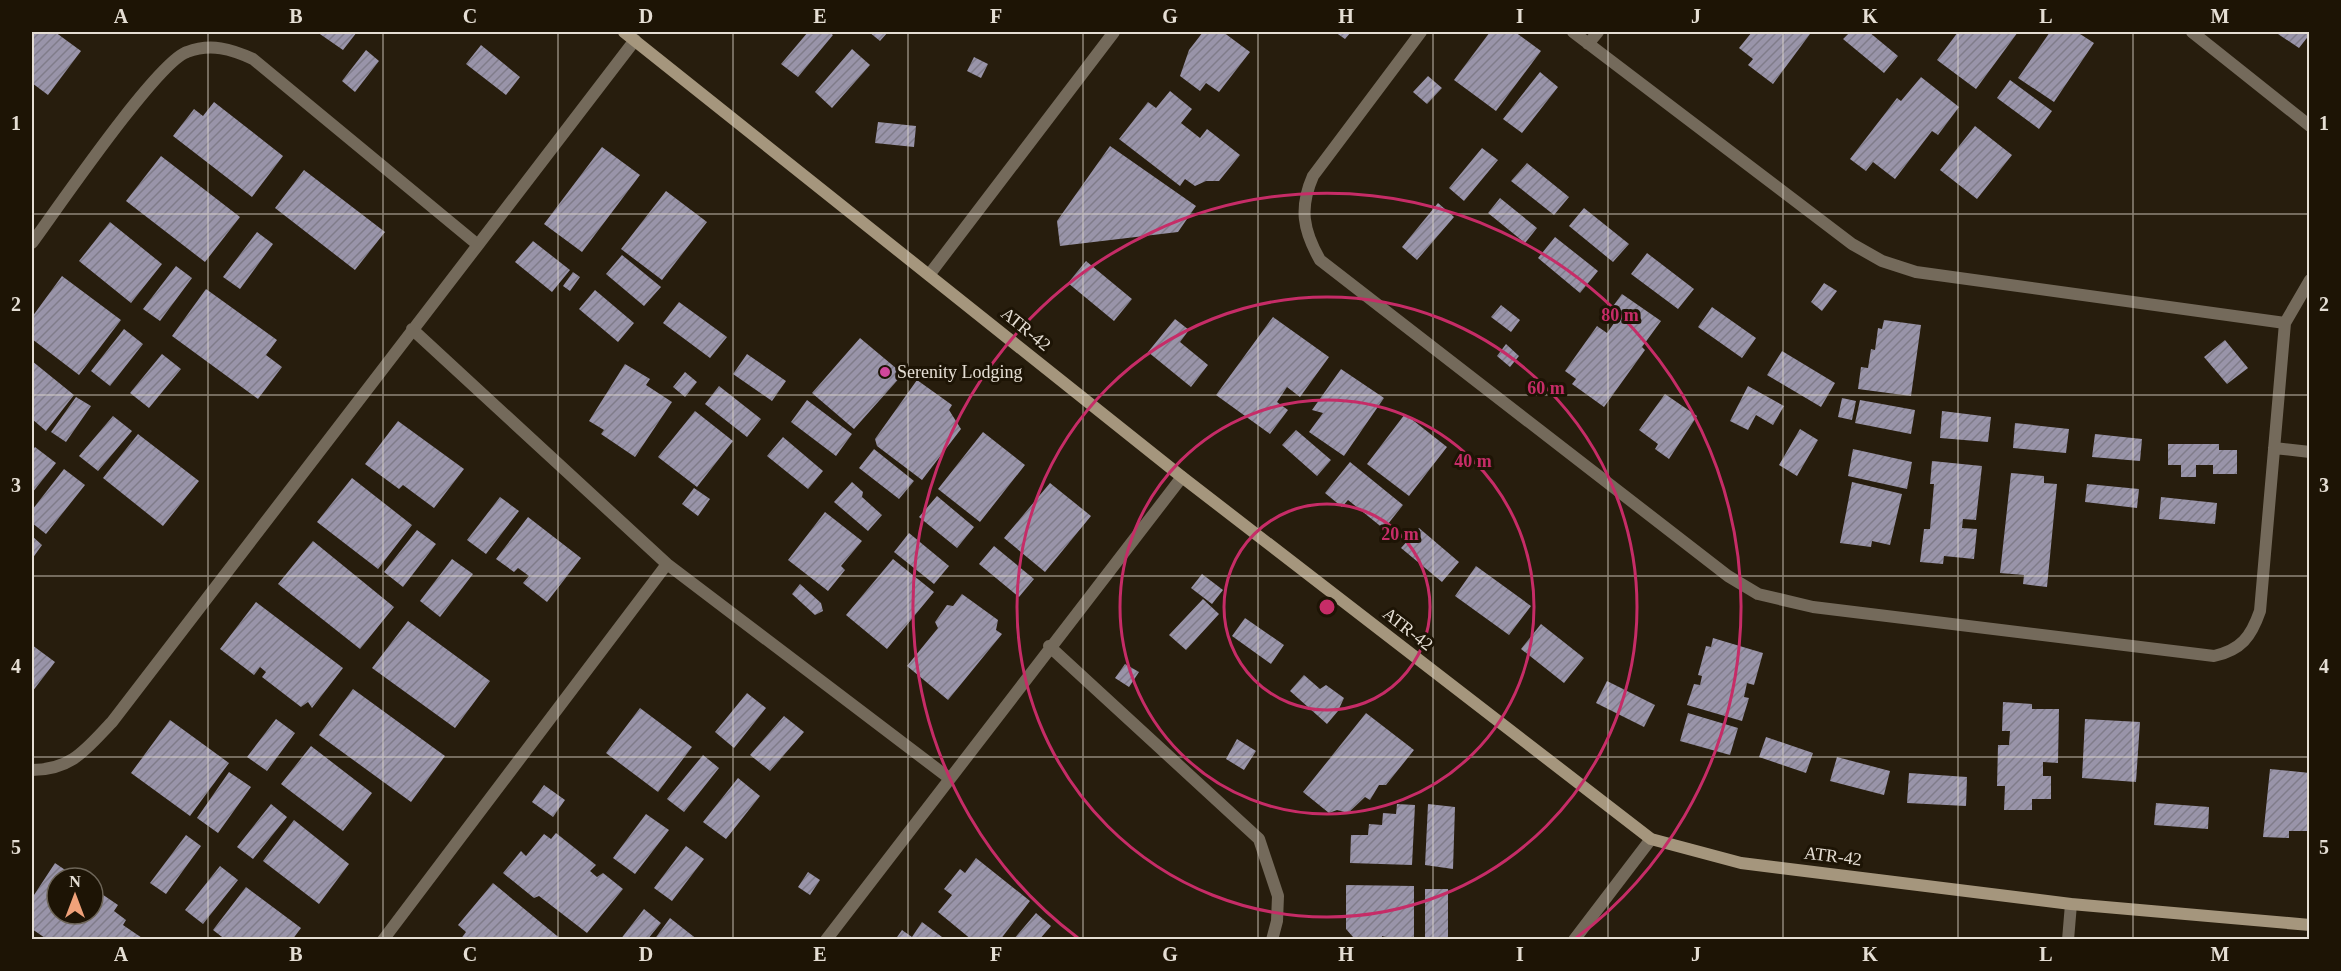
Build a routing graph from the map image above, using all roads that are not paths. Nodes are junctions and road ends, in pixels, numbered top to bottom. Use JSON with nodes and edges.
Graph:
{"nodes":[{"id":1,"x":624,"y":32,"type":"edge"},
{"id":2,"x":1114,"y":32,"type":"edge"},
{"id":3,"x":1421,"y":32,"type":"edge"},
{"id":4,"x":1573,"y":32,"type":"edge"},
{"id":5,"x":1598,"y":32,"type":"edge"},
{"id":6,"x":2192,"y":32,"type":"edge"},
{"id":7,"x":635,"y":40,"type":"junction"},
{"id":8,"x":1588,"y":44,"type":"junction"},
{"id":9,"x":2310,"y":126,"type":"edge"},
{"id":10,"x":32,"y":243,"type":"edge"},
{"id":11,"x":478,"y":245,"type":"junction"},
{"id":12,"x":929,"y":275,"type":"junction"},
{"id":13,"x":2310,"y":280,"type":"edge"},
{"id":14,"x":2285,"y":323,"type":"junction"},
{"id":15,"x":412,"y":329,"type":"junction"},
{"id":16,"x":2274,"y":448,"type":"junction"},
{"id":17,"x":2310,"y":452,"type":"edge"},
{"id":18,"x":1182,"y":477,"type":"junction"},
{"id":19,"x":667,"y":564,"type":"junction"},
{"id":20,"x":1049,"y":646,"type":"junction"},
{"id":21,"x":32,"y":770,"type":"edge"},
{"id":22,"x":949,"y":777,"type":"junction"},
{"id":23,"x":1651,"y":839,"type":"junction"},
{"id":24,"x":2071,"y":904,"type":"junction"},
{"id":25,"x":2310,"y":924,"type":"edge"},
{"id":26,"x":382,"y":939,"type":"edge"},
{"id":27,"x":826,"y":939,"type":"edge"},
{"id":28,"x":1272,"y":939,"type":"edge"},
{"id":29,"x":1574,"y":939,"type":"edge"},
{"id":30,"x":2068,"y":939,"type":"edge"}],
"edges":[{"from":1,"to":7,"type":"street","name":"ATR-42"},
{"from":2,"to":12,"type":"street"},
{"from":3,"to":16,"type":"street"},
{"from":4,"to":8,"type":"street"},
{"from":5,"to":8,"type":"street"},
{"from":6,"to":9,"type":"street"},
{"from":7,"to":11,"type":"street"},
{"from":7,"to":12,"type":"street","name":"ATR-42"},
{"from":8,"to":14,"type":"street"},
{"from":10,"to":11,"type":"street"},
{"from":11,"to":15,"type":"street"},
{"from":12,"to":18,"type":"street","name":"ATR-42"},
{"from":13,"to":14,"type":"street"},
{"from":14,"to":16,"type":"street"},
{"from":15,"to":19,"type":"street"},
{"from":15,"to":21,"type":"street"},
{"from":16,"to":17,"type":"street"},
{"from":18,"to":20,"type":"street"},
{"from":18,"to":23,"type":"street","name":"ATR-42"},
{"from":19,"to":22,"type":"street"},
{"from":19,"to":26,"type":"street"},
{"from":20,"to":22,"type":"street"},
{"from":20,"to":28,"type":"street"},
{"from":22,"to":27,"type":"street"},
{"from":23,"to":24,"type":"street","name":"ATR-42"},
{"from":23,"to":29,"type":"street"},
{"from":24,"to":25,"type":"street","name":"ATR-42"},
{"from":24,"to":30,"type":"street"}]}
